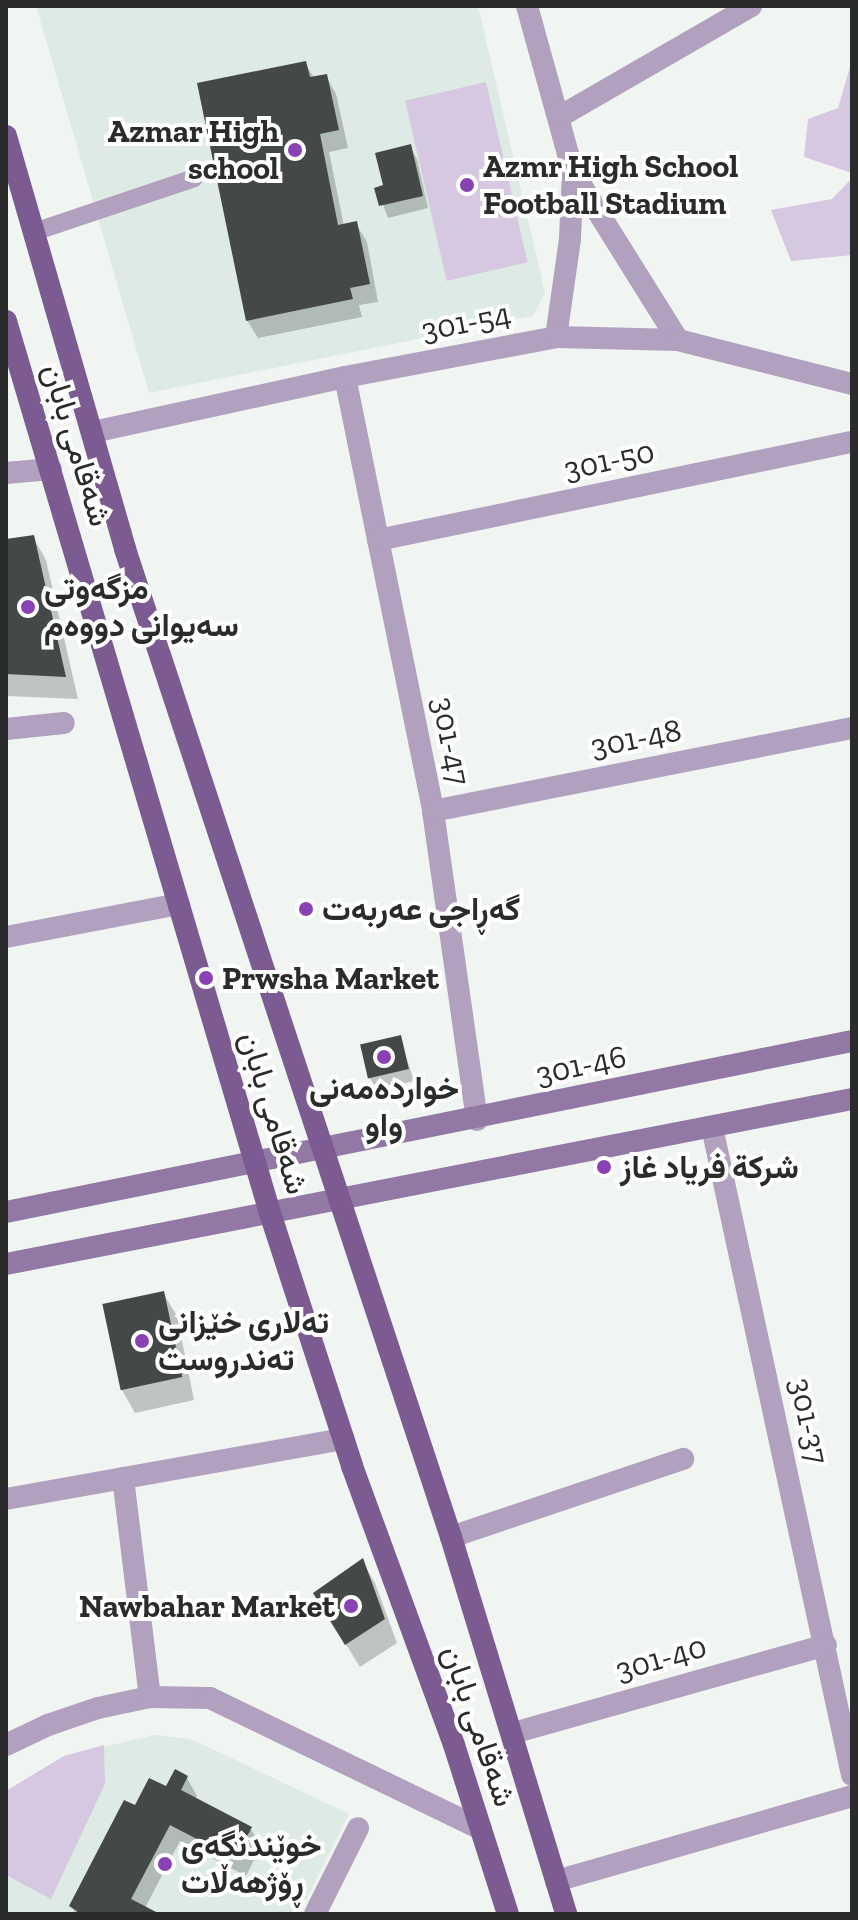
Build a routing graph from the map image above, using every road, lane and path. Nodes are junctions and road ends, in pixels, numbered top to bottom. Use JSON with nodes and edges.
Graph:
{"nodes":[{"id":1,"x":527,"y":6,"type":"edge"},
{"id":2,"x":751,"y":6,"type":"edge"},
{"id":3,"x":559,"y":117,"type":"junction"},
{"id":4,"x":6,"y":136,"type":"edge"},
{"id":5,"x":573,"y":172,"type":"junction"},
{"id":6,"x":194,"y":178,"type":"dead end"},
{"id":7,"x":34,"y":232,"type":"junction"},
{"id":8,"x":6,"y":321,"type":"edge"},
{"id":9,"x":556,"y":337,"type":"junction"},
{"id":10,"x":678,"y":340,"type":"junction"},
{"id":11,"x":345,"y":377,"type":"junction"},
{"id":12,"x":852,"y":384,"type":"edge"},
{"id":13,"x":93,"y":432,"type":"junction"},
{"id":14,"x":852,"y":442,"type":"edge"},
{"id":15,"x":51,"y":469,"type":"junction"},
{"id":16,"x":6,"y":473,"type":"edge"},
{"id":17,"x":378,"y":540,"type":"junction"},
{"id":18,"x":64,"y":723,"type":"dead end"},
{"id":19,"x":852,"y":728,"type":"edge"},
{"id":20,"x":6,"y":729,"type":"edge"},
{"id":21,"x":433,"y":811,"type":"junction"},
{"id":22,"x":179,"y":904,"type":"junction"},
{"id":23,"x":6,"y":937,"type":"edge"},
{"id":24,"x":852,"y":1041,"type":"edge"},
{"id":25,"x":852,"y":1099,"type":"edge"},
{"id":26,"x":477,"y":1120,"type":"junction"},
{"id":27,"x":712,"y":1127,"type":"junction"},
{"id":28,"x":323,"y":1148,"type":"junction"},
{"id":29,"x":254,"y":1161,"type":"junction"},
{"id":30,"x":339,"y":1199,"type":"junction"},
{"id":31,"x":6,"y":1212,"type":"edge"},
{"id":32,"x":270,"y":1213,"type":"junction"},
{"id":33,"x":6,"y":1264,"type":"edge"},
{"id":34,"x":344,"y":1439,"type":"junction"},
{"id":35,"x":683,"y":1459,"type":"dead end"},
{"id":36,"x":123,"y":1478,"type":"junction"},
{"id":37,"x":6,"y":1499,"type":"edge"},
{"id":38,"x":451,"y":1537,"type":"junction"},
{"id":39,"x":826,"y":1645,"type":"junction"},
{"id":40,"x":150,"y":1697,"type":"junction"},
{"id":41,"x":513,"y":1733,"type":"junction"},
{"id":42,"x":6,"y":1745,"type":"edge"},
{"id":43,"x":852,"y":1775,"type":"edge"},
{"id":44,"x":852,"y":1796,"type":"edge"},
{"id":45,"x":358,"y":1828,"type":"dead end"},
{"id":46,"x":481,"y":1829,"type":"junction"},
{"id":47,"x":556,"y":1881,"type":"junction"},
{"id":48,"x":315,"y":1914,"type":"edge"},
{"id":49,"x":508,"y":1914,"type":"edge"},
{"id":50,"x":566,"y":1914,"type":"edge"}],
"edges":[{"from":1,"to":3,"type":"street"},
{"from":2,"to":3,"type":"street"},
{"from":3,"to":5,"type":"street"},
{"from":4,"to":7,"type":"main road"},
{"from":5,"to":9,"type":"street"},
{"from":5,"to":10,"type":"street"},
{"from":6,"to":7,"type":"lane"},
{"from":7,"to":13,"type":"main road"},
{"from":8,"to":15,"type":"main road","name":"شەقامی بابان"},
{"from":9,"to":10,"type":"street","name":"301-54"},
{"from":9,"to":11,"type":"street","name":"301-54"},
{"from":10,"to":12,"type":"street","name":"301-54"},
{"from":11,"to":13,"type":"street","name":"301-54"},
{"from":11,"to":17,"type":"street","name":"301-47"},
{"from":13,"to":28,"type":"main road"},
{"from":14,"to":17,"type":"street","name":"301-50"},
{"from":15,"to":16,"type":"street"},
{"from":15,"to":22,"type":"main road","name":"شەقامی بابان"},
{"from":17,"to":21,"type":"street","name":"301-47"},
{"from":18,"to":20,"type":"street"},
{"from":19,"to":21,"type":"street","name":"301-48"},
{"from":21,"to":26,"type":"street","name":"301-47"},
{"from":22,"to":23,"type":"street"},
{"from":22,"to":29,"type":"main road","name":"شەقامی بابان"},
{"from":24,"to":26,"type":"main road","name":"301-46"},
{"from":25,"to":27,"type":"main road"},
{"from":26,"to":28,"type":"main road","name":"301-46"},
{"from":27,"to":30,"type":"main road"},
{"from":27,"to":39,"type":"street","name":"301-37"},
{"from":28,"to":29,"type":"main road","name":"301-46"},
{"from":28,"to":30,"type":"main road"},
{"from":29,"to":31,"type":"main road","name":"301-46"},
{"from":29,"to":32,"type":"main road","name":"شەقامی بابان"},
{"from":30,"to":32,"type":"main road"},
{"from":30,"to":38,"type":"main road"},
{"from":32,"to":33,"type":"main road"},
{"from":32,"to":34,"type":"main road","name":"شەقامی بابان"},
{"from":34,"to":36,"type":"street"},
{"from":34,"to":46,"type":"main road","name":"شەقامی بابان"},
{"from":35,"to":38,"type":"street"},
{"from":36,"to":37,"type":"street"},
{"from":36,"to":40,"type":"street"},
{"from":38,"to":41,"type":"main road"},
{"from":39,"to":41,"type":"street","name":"301-40"},
{"from":39,"to":43,"type":"street","name":"301-37"},
{"from":40,"to":42,"type":"street"},
{"from":40,"to":46,"type":"street"},
{"from":41,"to":47,"type":"main road"},
{"from":44,"to":47,"type":"street"},
{"from":45,"to":48,"type":"street"},
{"from":46,"to":49,"type":"main road","name":"شەقامی بابان"},
{"from":47,"to":50,"type":"main road"}]}
